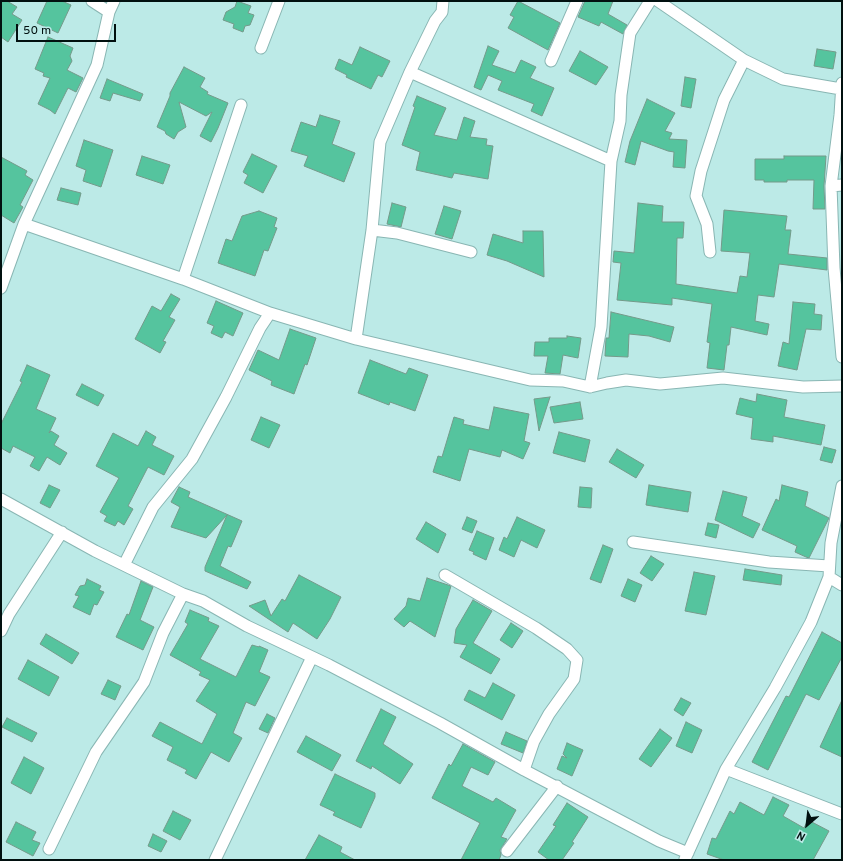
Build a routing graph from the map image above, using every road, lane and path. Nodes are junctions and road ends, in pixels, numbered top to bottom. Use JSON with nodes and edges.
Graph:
{"nodes":[{"id":1,"x":92,"y":1,"type":"edge"},
{"id":2,"x":114,"y":1,"type":"edge"},
{"id":3,"x":279,"y":1,"type":"edge"},
{"id":4,"x":443,"y":1,"type":"edge"},
{"id":5,"x":577,"y":1,"type":"edge"},
{"id":6,"x":650,"y":1,"type":"edge"},
{"id":7,"x":658,"y":1,"type":"edge"},
{"id":8,"x":109,"y":12,"type":"junction"},
{"id":9,"x":261,"y":48,"type":"dead end"},
{"id":10,"x":744,"y":60,"type":"junction"},
{"id":11,"x":551,"y":61,"type":"dead end"},
{"id":12,"x":410,"y":72,"type":"junction"},
{"id":13,"x":841,"y":86,"type":"edge"},
{"id":14,"x":242,"y":105,"type":"dead end"},
{"id":15,"x":841,"y":117,"type":"edge"},
{"id":16,"x":611,"y":161,"type":"junction"},
{"id":17,"x":836,"y":185,"type":"edge"},
{"id":18,"x":24,"y":224,"type":"junction"},
{"id":19,"x":372,"y":230,"type":"junction"},
{"id":20,"x":471,"y":252,"type":"dead end"},
{"id":21,"x":710,"y":252,"type":"dead end"},
{"id":22,"x":182,"y":279,"type":"junction"},
{"id":23,"x":1,"y":288,"type":"edge"},
{"id":24,"x":270,"y":313,"type":"junction"},
{"id":25,"x":356,"y":339,"type":"junction"},
{"id":26,"x":841,"y":341,"type":"edge"},
{"id":27,"x":842,"y":357,"type":"edge"},
{"id":28,"x":842,"y":386,"type":"edge"},
{"id":29,"x":590,"y":387,"type":"junction"},
{"id":30,"x":842,"y":486,"type":"edge"},
{"id":31,"x":1,"y":499,"type":"edge"},
{"id":32,"x":62,"y":532,"type":"junction"},
{"id":33,"x":633,"y":542,"type":"dead end"},
{"id":34,"x":124,"y":565,"type":"junction"},
{"id":35,"x":829,"y":571,"type":"junction"},
{"id":36,"x":445,"y":575,"type":"dead end"},
{"id":37,"x":842,"y":585,"type":"edge"},
{"id":38,"x":183,"y":594,"type":"junction"},
{"id":39,"x":1,"y":631,"type":"edge"},
{"id":40,"x":312,"y":657,"type":"junction"},
{"id":41,"x":726,"y":769,"type":"junction"},
{"id":42,"x":524,"y":770,"type":"junction"},
{"id":43,"x":557,"y":786,"type":"junction"},
{"id":44,"x":842,"y":814,"type":"edge"},
{"id":45,"x":49,"y":849,"type":"dead end"},
{"id":46,"x":507,"y":851,"type":"dead end"},
{"id":47,"x":686,"y":857,"type":"edge"},
{"id":48,"x":215,"y":860,"type":"edge"}],
"edges":[{"from":1,"to":8,"type":"street"},
{"from":2,"to":8,"type":"street"},
{"from":3,"to":9,"type":"street"},
{"from":4,"to":12,"type":"street"},
{"from":5,"to":11,"type":"street"},
{"from":6,"to":16,"type":"street"},
{"from":7,"to":10,"type":"street"},
{"from":8,"to":18,"type":"street"},
{"from":10,"to":13,"type":"street"},
{"from":10,"to":21,"type":"street"},
{"from":12,"to":16,"type":"street"},
{"from":12,"to":19,"type":"street"},
{"from":13,"to":15,"type":"street"},
{"from":14,"to":22,"type":"street"},
{"from":15,"to":17,"type":"street"},
{"from":16,"to":29,"type":"street"},
{"from":17,"to":26,"type":"street"},
{"from":18,"to":22,"type":"street"},
{"from":18,"to":23,"type":"street"},
{"from":19,"to":20,"type":"street"},
{"from":19,"to":25,"type":"street"},
{"from":22,"to":24,"type":"street"},
{"from":24,"to":25,"type":"street"},
{"from":24,"to":34,"type":"street"},
{"from":25,"to":29,"type":"street"},
{"from":26,"to":27,"type":"street"},
{"from":28,"to":29,"type":"street"},
{"from":30,"to":35,"type":"street"},
{"from":31,"to":32,"type":"street"},
{"from":32,"to":34,"type":"street"},
{"from":32,"to":39,"type":"street"},
{"from":33,"to":35,"type":"street"},
{"from":34,"to":38,"type":"street"},
{"from":35,"to":37,"type":"street"},
{"from":35,"to":41,"type":"street"},
{"from":36,"to":42,"type":"street"},
{"from":38,"to":40,"type":"street"},
{"from":38,"to":45,"type":"street"},
{"from":40,"to":42,"type":"street"},
{"from":40,"to":48,"type":"street"},
{"from":41,"to":44,"type":"street"},
{"from":41,"to":47,"type":"street"},
{"from":42,"to":43,"type":"street"},
{"from":43,"to":46,"type":"street"},
{"from":43,"to":47,"type":"street"}]}
